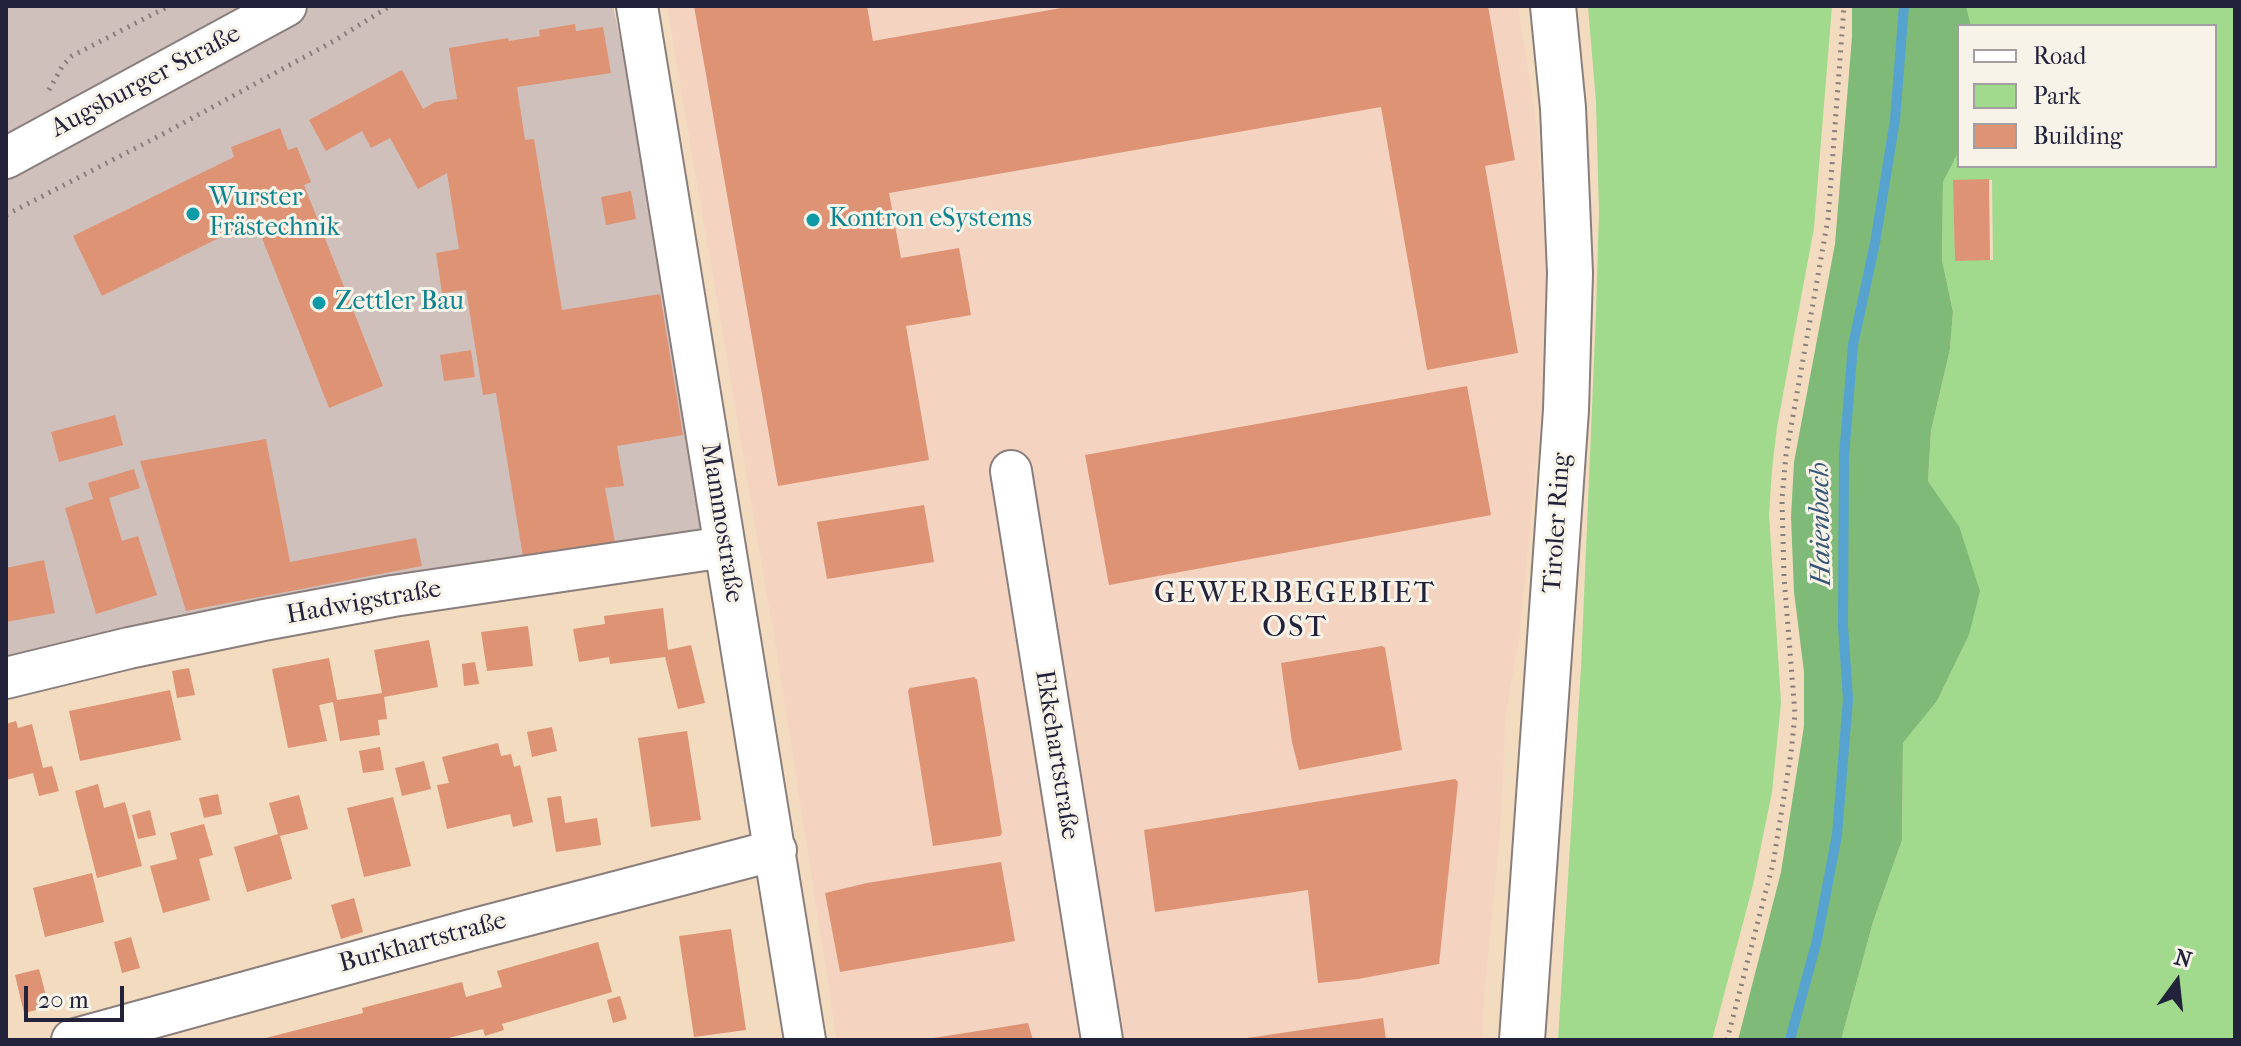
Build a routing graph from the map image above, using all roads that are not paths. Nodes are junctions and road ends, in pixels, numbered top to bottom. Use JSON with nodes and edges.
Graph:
{"nodes":[{"id":1,"x":286,"y":6,"type":"edge"},
{"id":2,"x":637,"y":6,"type":"edge"},
{"id":3,"x":1553,"y":6,"type":"edge"},
{"id":4,"x":6,"y":158,"type":"edge"},
{"id":5,"x":1011,"y":471,"type":"dead end"},
{"id":6,"x":725,"y":547,"type":"junction"},
{"id":7,"x":6,"y":678,"type":"edge"},
{"id":8,"x":776,"y":850,"type":"junction"},
{"id":9,"x":72,"y":1040,"type":"edge"},
{"id":10,"x":805,"y":1040,"type":"edge"},
{"id":11,"x":1102,"y":1040,"type":"edge"},
{"id":12,"x":1522,"y":1040,"type":"edge"}],
"edges":[{"from":1,"to":4,"type":"street","name":"Augsburger Straße"},
{"from":2,"to":6,"type":"street","name":"Mammostraße"},
{"from":3,"to":12,"type":"main road","name":"Tiroler Ring"},
{"from":5,"to":11,"type":"street","name":"Ekkehartstraße"},
{"from":6,"to":7,"type":"street","name":"Hadwigstraße"},
{"from":6,"to":8,"type":"street","name":"Mammostraße"},
{"from":8,"to":9,"type":"street","name":"Burkhartstraße"},
{"from":8,"to":10,"type":"street","name":"Mammostraße"}]}
